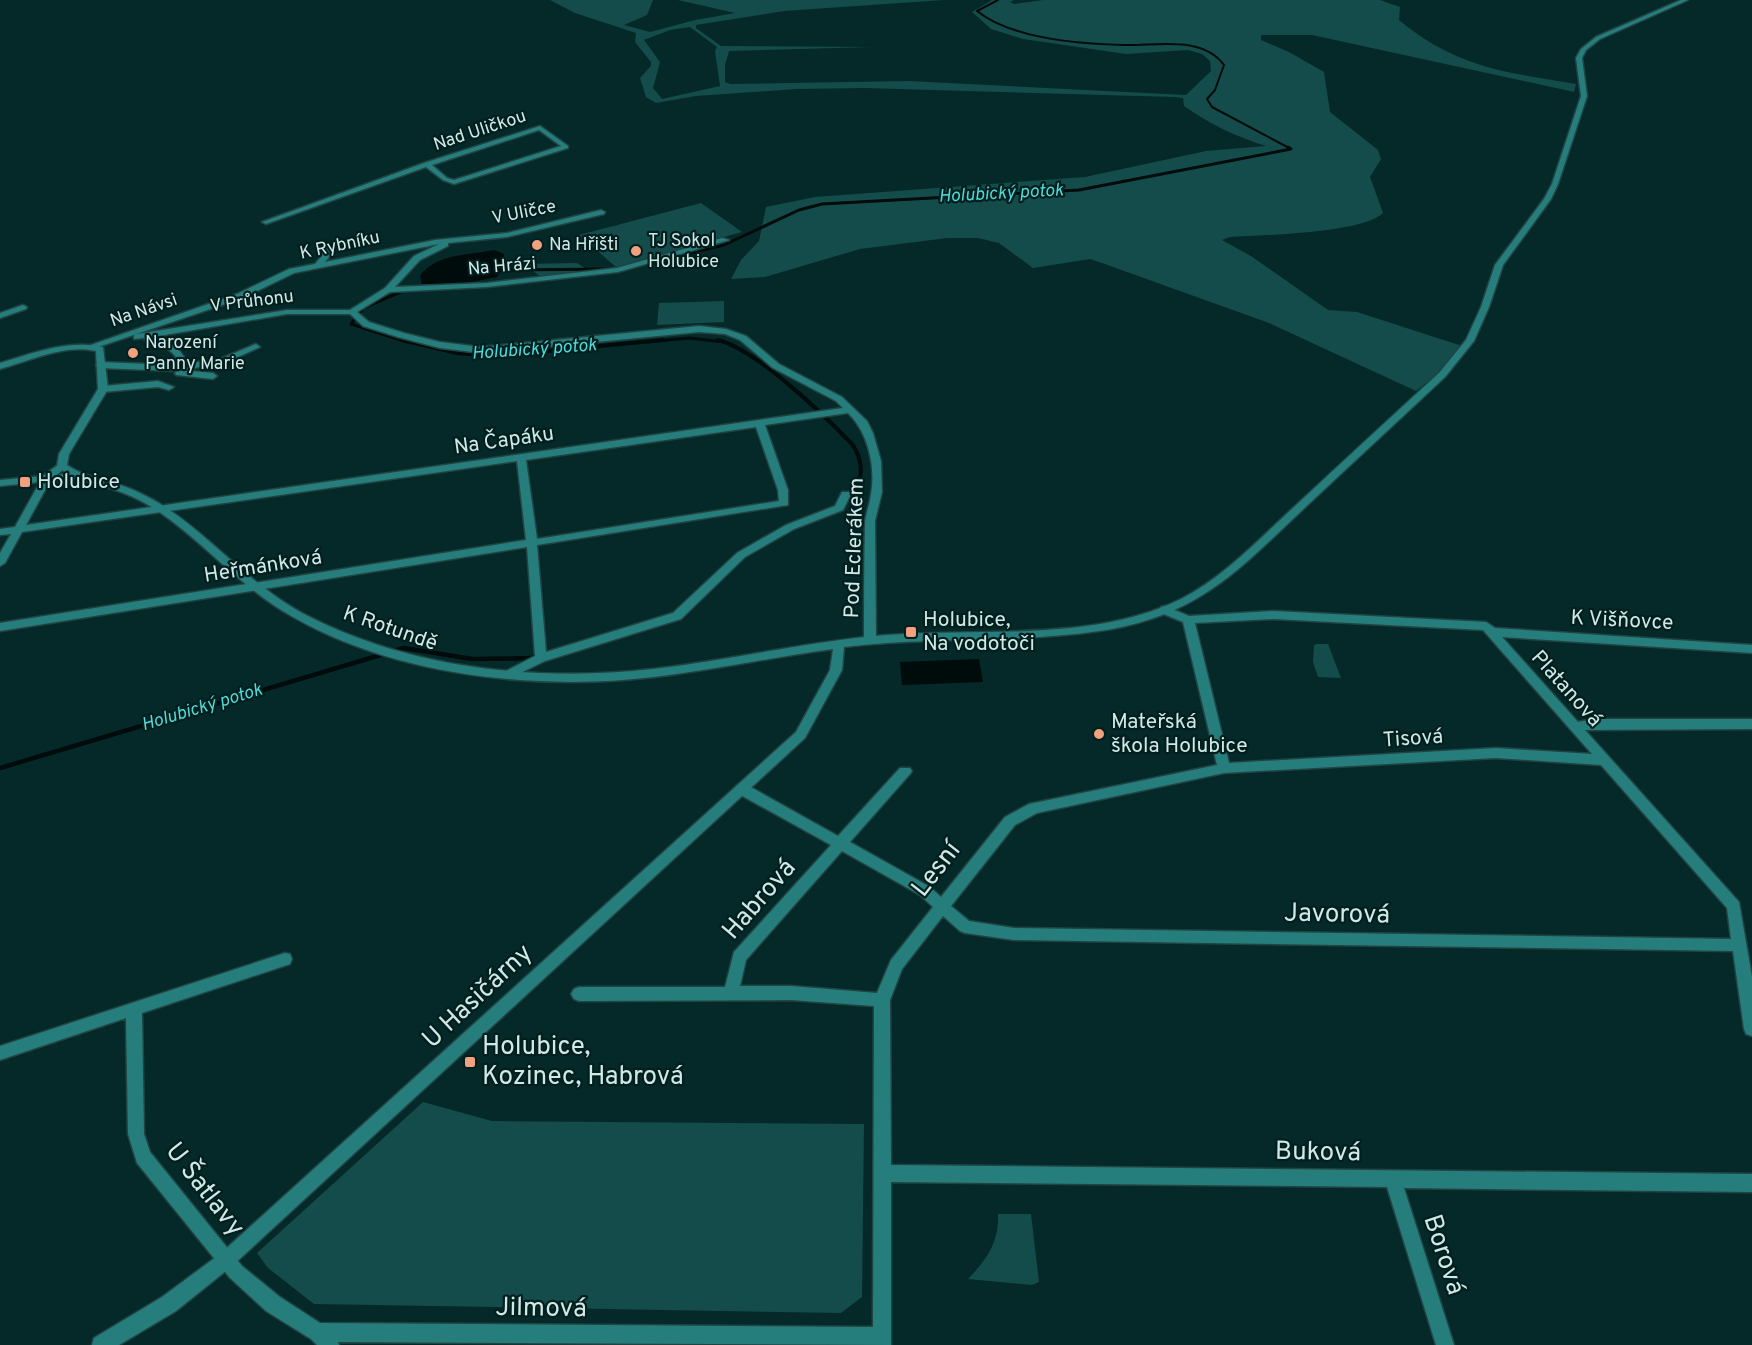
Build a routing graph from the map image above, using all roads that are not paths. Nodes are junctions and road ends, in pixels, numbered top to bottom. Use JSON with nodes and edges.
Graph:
{"nodes":[{"id":1,"x":1685,"y":0,"type":"edge"},
{"id":2,"x":426,"y":165,"type":"junction"},
{"id":3,"x":601,"y":212,"type":"dead end"},
{"id":4,"x":266,"y":222,"type":"dead end"},
{"id":5,"x":725,"y":240,"type":"dead end"},
{"id":6,"x":452,"y":241,"type":"junction"},
{"id":7,"x":327,"y":246,"type":"dead end"},
{"id":8,"x":318,"y":266,"type":"junction"},
{"id":9,"x":388,"y":290,"type":"junction"},
{"id":10,"x":240,"y":296,"type":"joint"},
{"id":11,"x":23,"y":307,"type":"dead end"},
{"id":12,"x":352,"y":312,"type":"junction"},
{"id":13,"x":0,"y":316,"type":"edge"},
{"id":14,"x":192,"y":327,"type":"joint"},
{"id":15,"x":126,"y":339,"type":"junction"},
{"id":16,"x":92,"y":346,"type":"junction"},
{"id":17,"x":256,"y":347,"type":"dead end"},
{"id":18,"x":100,"y":365,"type":"junction"},
{"id":19,"x":0,"y":366,"type":"edge"},
{"id":20,"x":134,"y":368,"type":"junction"},
{"id":21,"x":176,"y":368,"type":"junction"},
{"id":22,"x":213,"y":376,"type":"dead end"},
{"id":23,"x":169,"y":387,"type":"dead end"},
{"id":24,"x":103,"y":389,"type":"junction"},
{"id":25,"x":851,"y":410,"type":"junction"},
{"id":26,"x":759,"y":423,"type":"junction"},
{"id":27,"x":521,"y":456,"type":"junction"},
{"id":28,"x":62,"y":466,"type":"junction"},
{"id":29,"x":78,"y":476,"type":"junction"},
{"id":30,"x":47,"y":478,"type":"junction"},
{"id":31,"x":0,"y":483,"type":"edge"},
{"id":32,"x":846,"y":494,"type":"dead end"},
{"id":33,"x":162,"y":509,"type":"junction"},
{"id":34,"x":20,"y":529,"type":"junction"},
{"id":35,"x":0,"y":532,"type":"edge"},
{"id":36,"x":532,"y":544,"type":"junction"},
{"id":37,"x":0,"y":563,"type":"edge"},
{"id":38,"x":259,"y":587,"type":"junction"},
{"id":39,"x":1165,"y":610,"type":"junction"},
{"id":40,"x":1188,"y":620,"type":"junction"},
{"id":41,"x":0,"y":627,"type":"edge"},
{"id":42,"x":1490,"y":632,"type":"junction"},
{"id":43,"x":870,"y":640,"type":"junction"},
{"id":44,"x":839,"y":644,"type":"junction"},
{"id":45,"x":1752,"y":649,"type":"edge"},
{"id":46,"x":541,"y":658,"type":"junction"},
{"id":47,"x":508,"y":675,"type":"junction"},
{"id":48,"x":1752,"y":724,"type":"edge"},
{"id":49,"x":1574,"y":727,"type":"junction"},
{"id":50,"x":1605,"y":760,"type":"junction"},
{"id":51,"x":1224,"y":768,"type":"junction"},
{"id":52,"x":905,"y":771,"type":"dead end"},
{"id":53,"x":742,"y":789,"type":"junction"},
{"id":54,"x":840,"y":846,"type":"junction"},
{"id":55,"x":943,"y":908,"type":"junction"},
{"id":56,"x":1739,"y":945,"type":"junction"},
{"id":57,"x":285,"y":959,"type":"dead end"},
{"id":58,"x":731,"y":993,"type":"junction"},
{"id":59,"x":579,"y":994,"type":"dead end"},
{"id":60,"x":882,"y":1000,"type":"junction"},
{"id":61,"x":134,"y":1010,"type":"junction"},
{"id":62,"x":1752,"y":1029,"type":"edge"},
{"id":63,"x":0,"y":1053,"type":"edge"},
{"id":64,"x":884,"y":1173,"type":"junction"},
{"id":65,"x":1393,"y":1180,"type":"junction"},
{"id":66,"x":1752,"y":1182,"type":"edge"},
{"id":67,"x":226,"y":1260,"type":"junction"},
{"id":68,"x":324,"y":1339,"type":"edge"},
{"id":69,"x":882,"y":1341,"type":"edge"},
{"id":70,"x":101,"y":1345,"type":"edge"},
{"id":71,"x":1445,"y":1345,"type":"edge"}],
"edges":[{"from":1,"to":39,"type":"street","name":"K Rotundě"},
{"from":2,"to":2,"type":"street","name":"Nad Uličkou"},
{"from":2,"to":4,"type":"street","name":"Nad Uličkou"},
{"from":3,"to":6,"type":"street","name":"V Uličce"},
{"from":5,"to":9,"type":"street","name":"Na Hrázi"},
{"from":6,"to":8,"type":"street","name":"K Rybníku"},
{"from":6,"to":9,"type":"street","name":"Na Hrázi"},
{"from":7,"to":8,"type":"street"},
{"from":8,"to":10,"type":"street","name":"K Rybníku"},
{"from":9,"to":12,"type":"street","name":"Na Hrázi"},
{"from":10,"to":16,"type":"street","name":"Na Návsi"},
{"from":11,"to":13,"type":"street"},
{"from":12,"to":14,"type":"street","name":"V Průhonu"},
{"from":12,"to":25,"type":"street","name":"Pod Eclerákem"},
{"from":14,"to":15,"type":"street","name":"Na Návsi"},
{"from":15,"to":16,"type":"street","name":"Na Návsi"},
{"from":15,"to":21,"type":"street","name":"Na Návsi"},
{"from":16,"to":18,"type":"street","name":"Na Návsi"},
{"from":16,"to":19,"type":"street","name":"Na Návsi"},
{"from":17,"to":21,"type":"street"},
{"from":18,"to":20,"type":"street"},
{"from":18,"to":24,"type":"street","name":"Na Návsi"},
{"from":20,"to":21,"type":"street"},
{"from":20,"to":22,"type":"street"},
{"from":23,"to":24,"type":"street"},
{"from":24,"to":28,"type":"street"},
{"from":25,"to":26,"type":"street","name":"Na Čapáku"},
{"from":25,"to":43,"type":"street","name":"Pod Eclerákem"},
{"from":26,"to":27,"type":"street","name":"Na Čapáku"},
{"from":26,"to":36,"type":"street","name":"Heřmánková"},
{"from":27,"to":33,"type":"street","name":"Na Čapáku"},
{"from":27,"to":36,"type":"street"},
{"from":28,"to":29,"type":"street","name":"K Rotundě"},
{"from":28,"to":30,"type":"street"},
{"from":29,"to":30,"type":"street"},
{"from":29,"to":33,"type":"street","name":"K Rotundě"},
{"from":30,"to":31,"type":"street"},
{"from":30,"to":34,"type":"street"},
{"from":32,"to":46,"type":"street"},
{"from":33,"to":34,"type":"street","name":"Na Čapáku"},
{"from":33,"to":38,"type":"street","name":"K Rotundě"},
{"from":34,"to":35,"type":"street","name":"Na Čapáku"},
{"from":34,"to":37,"type":"street"},
{"from":36,"to":38,"type":"street","name":"Heřmánková"},
{"from":36,"to":46,"type":"street"},
{"from":38,"to":41,"type":"street","name":"Heřmánková"},
{"from":38,"to":47,"type":"street","name":"K Rotundě"},
{"from":39,"to":40,"type":"street"},
{"from":39,"to":43,"type":"street","name":"K Rotundě"},
{"from":40,"to":42,"type":"street"},
{"from":40,"to":51,"type":"street"},
{"from":42,"to":45,"type":"street","name":"K Višňovce"},
{"from":42,"to":49,"type":"street","name":"Platanová"},
{"from":43,"to":44,"type":"street","name":"K Rotundě"},
{"from":44,"to":47,"type":"street","name":"K Rotundě"},
{"from":44,"to":53,"type":"street","name":"U Hasičárny"},
{"from":46,"to":47,"type":"street"},
{"from":48,"to":49,"type":"street"},
{"from":49,"to":50,"type":"street","name":"Platanová"},
{"from":50,"to":51,"type":"street","name":"Tisová"},
{"from":50,"to":56,"type":"street","name":"Platanová"},
{"from":51,"to":55,"type":"street","name":"Lesní"},
{"from":52,"to":54,"type":"street","name":"Habrová"},
{"from":53,"to":54,"type":"street"},
{"from":53,"to":67,"type":"street","name":"U Hasičárny"},
{"from":54,"to":55,"type":"street"},
{"from":54,"to":58,"type":"street","name":"Habrová"},
{"from":55,"to":56,"type":"street","name":"Javorová"},
{"from":55,"to":60,"type":"street","name":"Lesní"},
{"from":56,"to":62,"type":"street","name":"Platanová"},
{"from":57,"to":61,"type":"street"},
{"from":58,"to":59,"type":"street"},
{"from":58,"to":60,"type":"street"},
{"from":60,"to":64,"type":"street","name":"Lesní"},
{"from":61,"to":63,"type":"street"},
{"from":61,"to":67,"type":"street","name":"U Šatlavy"},
{"from":64,"to":65,"type":"street","name":"Buková"},
{"from":64,"to":69,"type":"street","name":"Lesní"},
{"from":65,"to":66,"type":"street","name":"Buková"},
{"from":65,"to":71,"type":"street","name":"Borová"},
{"from":67,"to":68,"type":"street","name":"Jilmová"},
{"from":67,"to":70,"type":"street","name":"U Hasičárny"},
{"from":68,"to":69,"type":"street","name":"Jilmová"}]}
